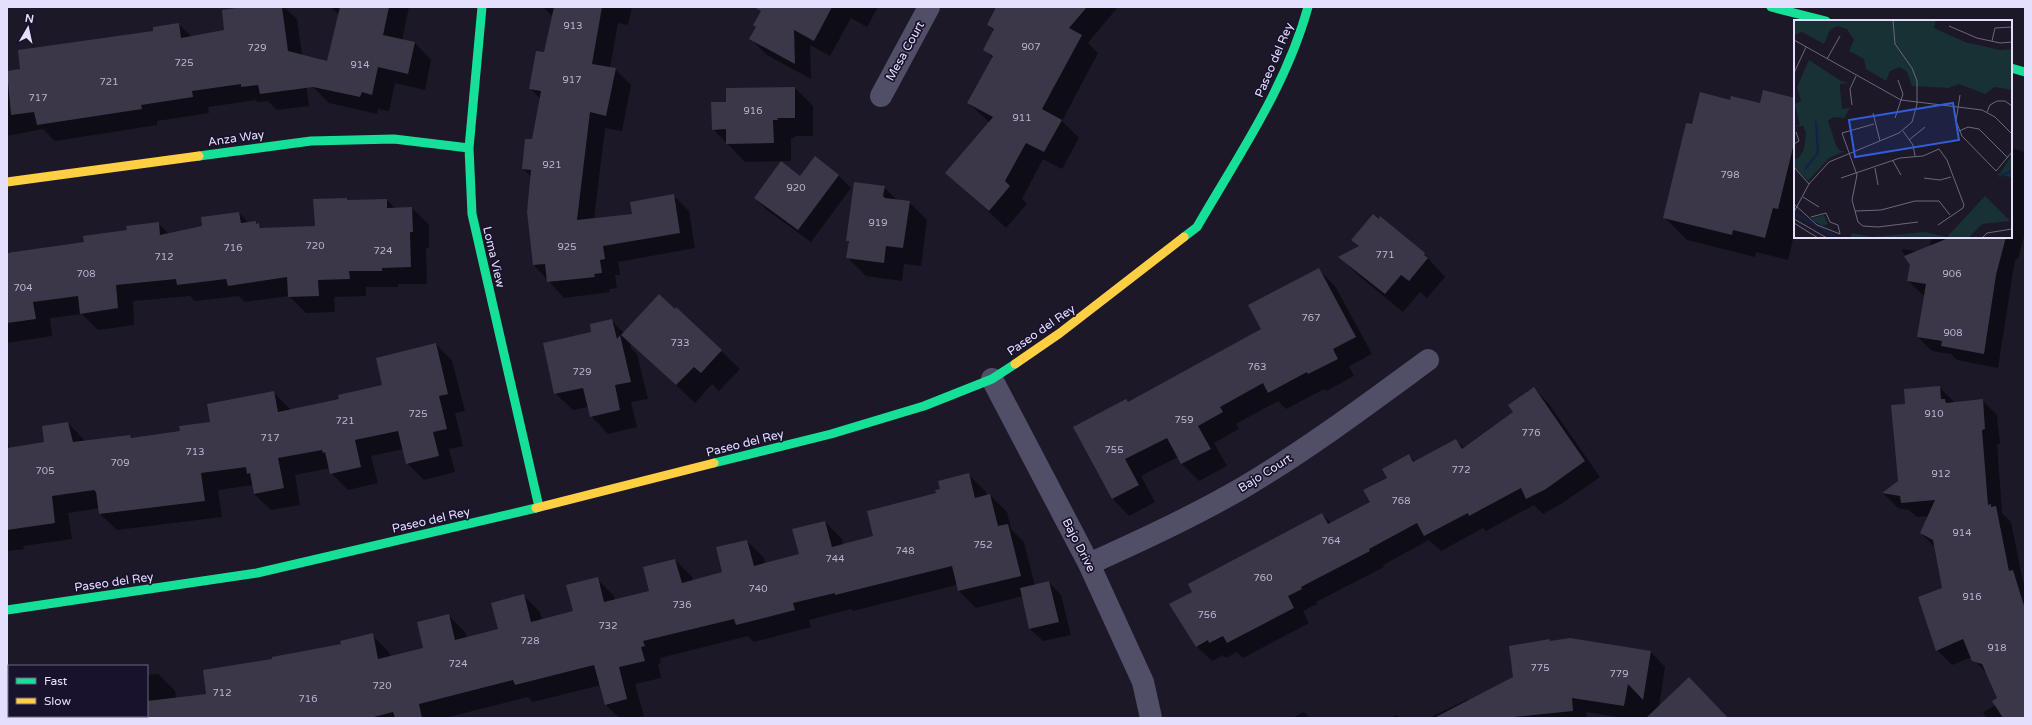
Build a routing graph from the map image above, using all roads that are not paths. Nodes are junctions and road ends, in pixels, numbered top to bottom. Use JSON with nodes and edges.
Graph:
{"nodes":[{"id":1,"x":482,"y":7,"type":"edge"},
{"id":2,"x":929,"y":7,"type":"edge"},
{"id":3,"x":1308,"y":7,"type":"edge"},
{"id":4,"x":1771,"y":7,"type":"edge"},
{"id":5,"x":1822,"y":20,"type":"edge"},
{"id":6,"x":2012,"y":68,"type":"edge"},
{"id":7,"x":2025,"y":72,"type":"edge"},
{"id":8,"x":881,"y":96,"type":"dead end"},
{"id":9,"x":469,"y":148,"type":"junction"},
{"id":10,"x":7,"y":182,"type":"edge"},
{"id":11,"x":1428,"y":360,"type":"dead end"},
{"id":12,"x":992,"y":379,"type":"junction"},
{"id":13,"x":539,"y":508,"type":"junction"},
{"id":14,"x":1090,"y":564,"type":"junction"},
{"id":15,"x":7,"y":610,"type":"edge"},
{"id":16,"x":1151,"y":718,"type":"edge"}],
"edges":[{"from":1,"to":9,"type":"main road","name":"Loma View"},
{"from":2,"to":8,"type":"street","name":"Mesa Court"},
{"from":3,"to":12,"type":"main road","name":"Paseo del Rey"},
{"from":4,"to":5,"type":"main road"},
{"from":6,"to":7,"type":"main road"},
{"from":9,"to":10,"type":"main road","name":"Anza Way"},
{"from":9,"to":13,"type":"main road","name":"Loma View"},
{"from":11,"to":14,"type":"street","name":"Bajo Court"},
{"from":12,"to":13,"type":"main road","name":"Paseo del Rey"},
{"from":12,"to":14,"type":"street","name":"Bajo Drive"},
{"from":13,"to":15,"type":"main road","name":"Paseo del Rey"},
{"from":14,"to":16,"type":"street","name":"Bajo Drive"}]}
